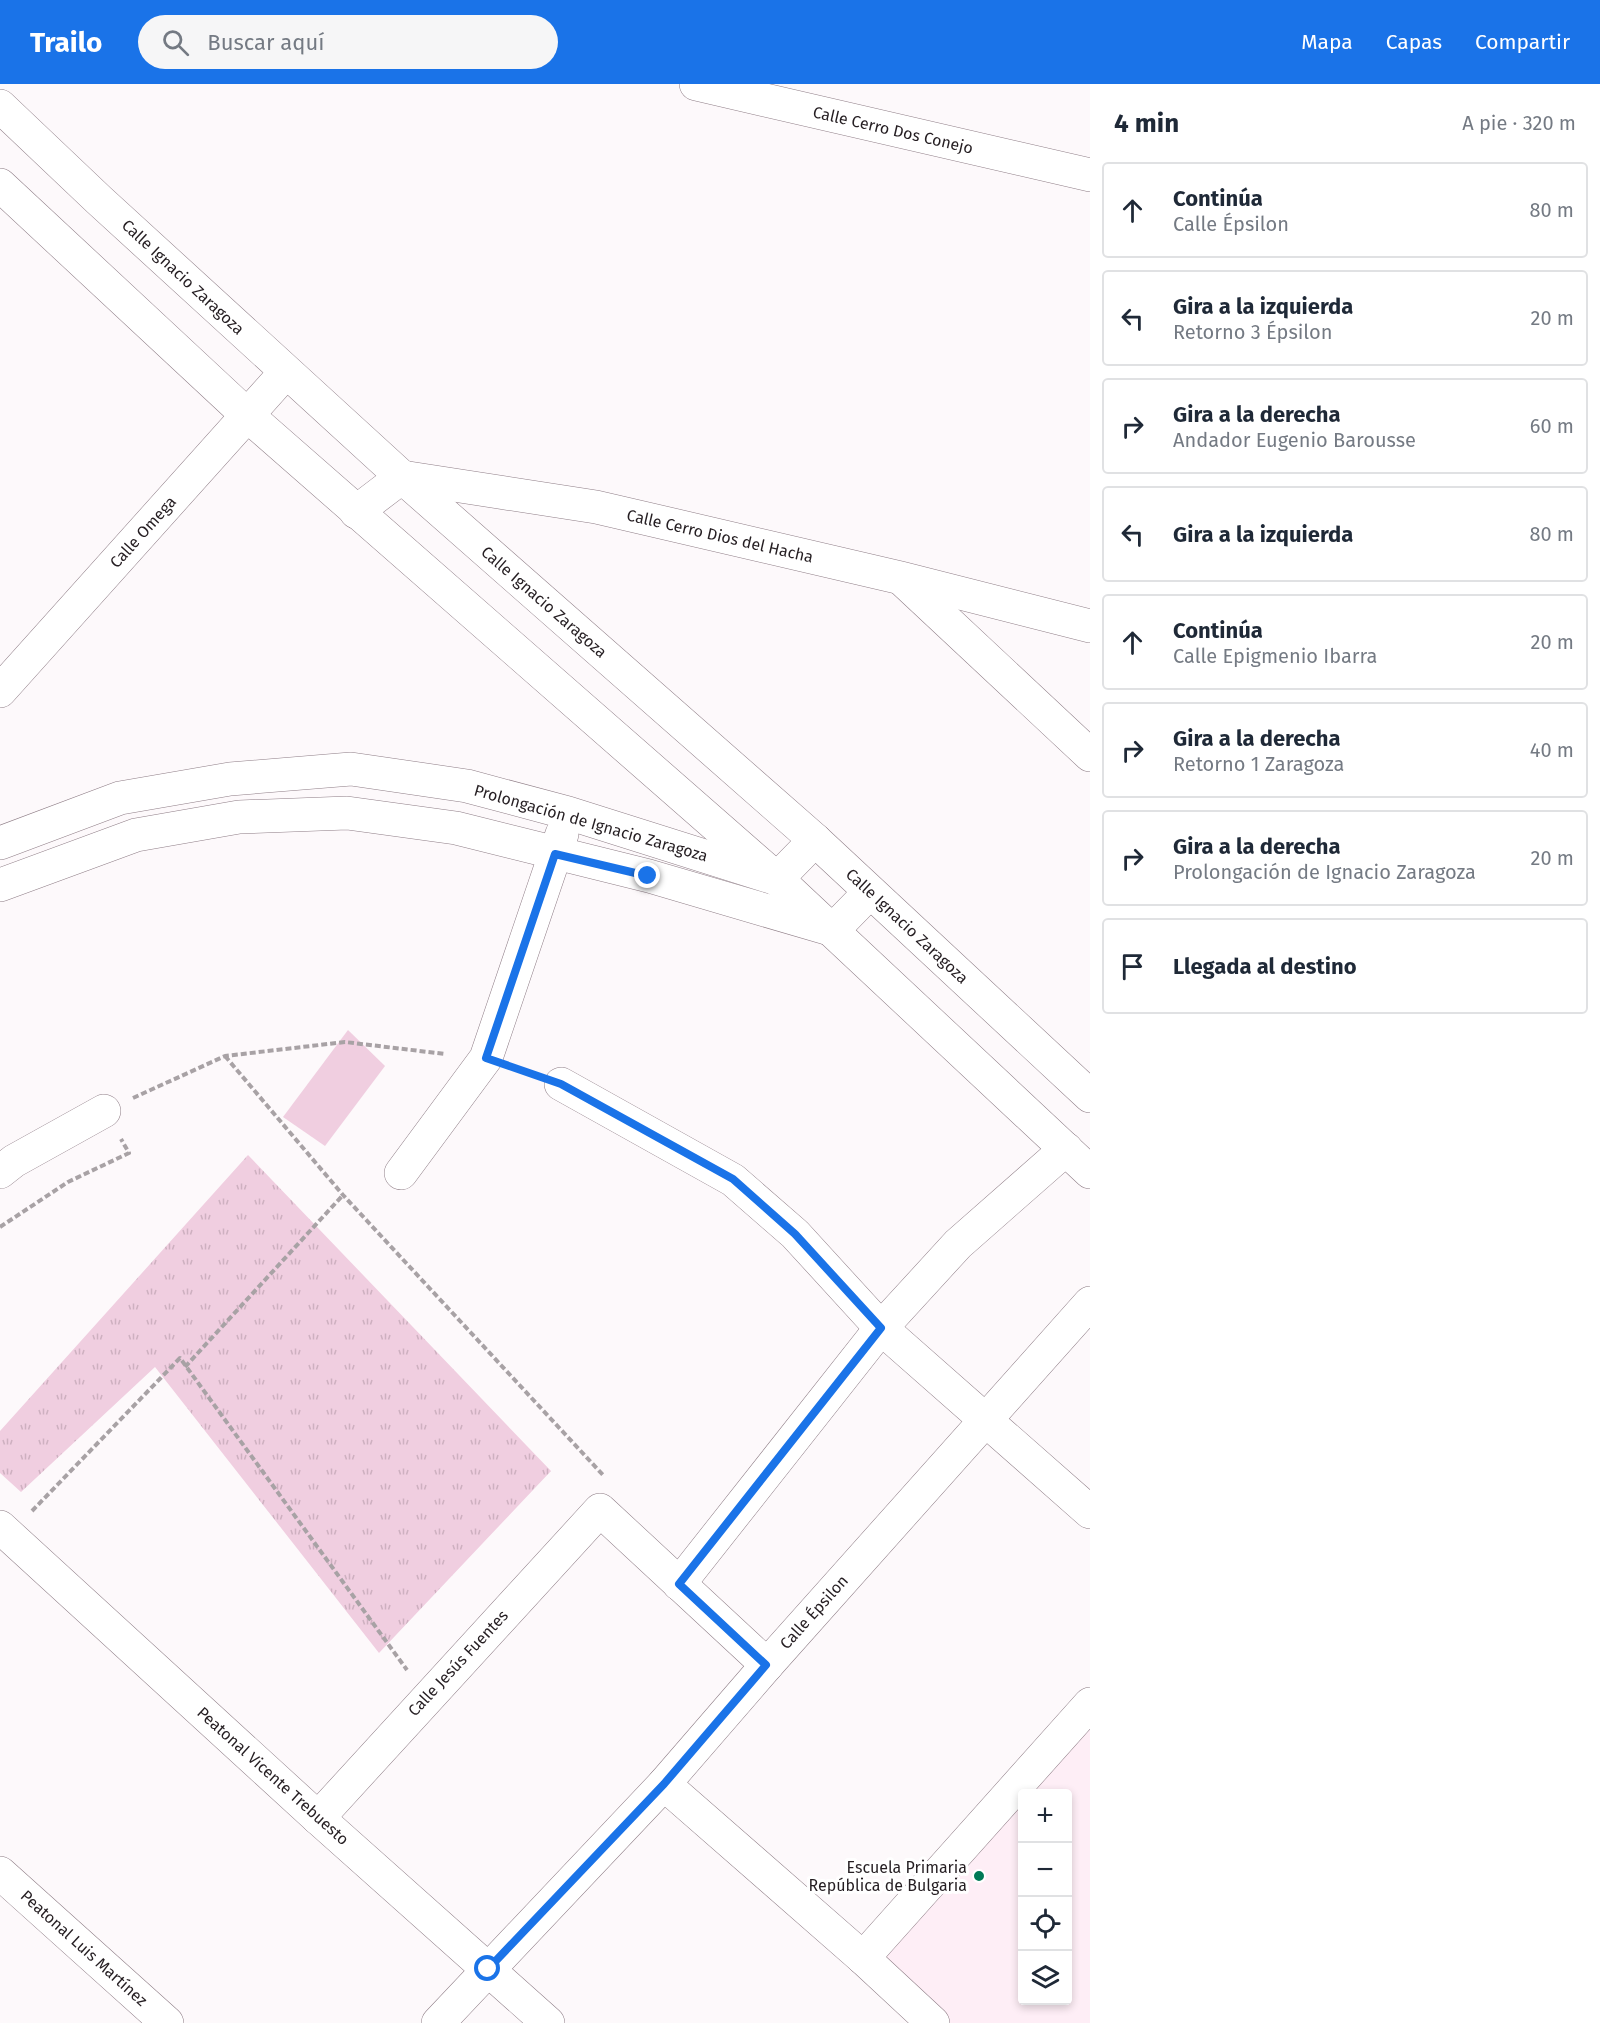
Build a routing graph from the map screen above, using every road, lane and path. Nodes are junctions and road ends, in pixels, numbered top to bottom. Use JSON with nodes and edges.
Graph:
{"nodes":[{"id":1,"x":696,"y":84,"type":"edge"},
{"id":2,"x":0,"y":106,"type":"edge"},
{"id":3,"x":1090,"y":176,"type":"edge"},
{"id":4,"x":0,"y":185,"type":"edge"},
{"id":5,"x":286,"y":372,"type":"junction"},
{"id":6,"x":247,"y":415,"type":"junction"},
{"id":7,"x":402,"y":477,"type":"junction"},
{"id":8,"x":356,"y":512,"type":"junction"},
{"id":9,"x":901,"y":578,"type":"junction"},
{"id":10,"x":1090,"y":626,"type":"edge"},
{"id":11,"x":0,"y":691,"type":"edge"},
{"id":12,"x":1090,"y":755,"type":"edge"},
{"id":13,"x":568,"y":813,"type":"junction"},
{"id":14,"x":815,"y":840,"type":"junction"},
{"id":15,"x":0,"y":843,"type":"edge"},
{"id":16,"x":555,"y":854,"type":"junction"},
{"id":17,"x":777,"y":879,"type":"junction"},
{"id":18,"x":0,"y":885,"type":"edge"},
{"id":19,"x":870,"y":892,"type":"junction"},
{"id":20,"x":833,"y":930,"type":"junction"},
{"id":21,"x":225,"y":1056,"type":"junction"},
{"id":22,"x":486,"y":1058,"type":"junction"},
{"id":23,"x":561,"y":1084,"type":"dead end"},
{"id":24,"x":1090,"y":1096,"type":"edge"},
{"id":25,"x":104,"y":1111,"type":"junction"},
{"id":26,"x":1066,"y":1149,"type":"junction"},
{"id":27,"x":0,"y":1172,"type":"edge"},
{"id":28,"x":1090,"y":1172,"type":"edge"},
{"id":29,"x":401,"y":1173,"type":"dead end"},
{"id":30,"x":343,"y":1195,"type":"junction"},
{"id":31,"x":0,"y":1227,"type":"edge"},
{"id":32,"x":1090,"y":1303,"type":"edge"},
{"id":33,"x":881,"y":1328,"type":"junction"},
{"id":34,"x":185,"y":1367,"type":"junction"},
{"id":35,"x":986,"y":1420,"type":"junction"},
{"id":36,"x":600,"y":1510,"type":"junction"},
{"id":37,"x":1090,"y":1512,"type":"edge"},
{"id":38,"x":4,"y":1531,"type":"edge"},
{"id":39,"x":679,"y":1584,"type":"junction"},
{"id":40,"x":766,"y":1665,"type":"junction"},
{"id":41,"x":426,"y":1697,"type":"junction"},
{"id":42,"x":1090,"y":1704,"type":"edge"},
{"id":43,"x":664,"y":1784,"type":"junction"},
{"id":44,"x":318,"y":1818,"type":"junction"},
{"id":45,"x":0,"y":1873,"type":"edge"},
{"id":46,"x":863,"y":1958,"type":"junction"},
{"id":47,"x":488,"y":1969,"type":"junction"},
{"id":48,"x":167,"y":2023,"type":"edge"},
{"id":49,"x":438,"y":2023,"type":"edge"},
{"id":50,"x":548,"y":2023,"type":"edge"},
{"id":51,"x":933,"y":2023,"type":"edge"}],
"edges":[{"from":1,"to":3,"type":"street","name":"Calle Cerro Dos Conejo"},
{"from":2,"to":5,"type":"street","name":"Calle Ignacio Zaragoza"},
{"from":4,"to":6,"type":"street"},
{"from":5,"to":6,"type":"street","name":"Calle Omega"},
{"from":5,"to":7,"type":"street","name":"Calle Ignacio Zaragoza"},
{"from":6,"to":8,"type":"street"},
{"from":6,"to":11,"type":"street","name":"Calle Omega"},
{"from":7,"to":8,"type":"street"},
{"from":7,"to":9,"type":"street","name":"Calle Cerro Dios del Hacha"},
{"from":7,"to":14,"type":"street","name":"Calle Ignacio Zaragoza"},
{"from":8,"to":17,"type":"street"},
{"from":9,"to":10,"type":"street","name":"Calle Cerro Dios del Hacha"},
{"from":9,"to":12,"type":"street"},
{"from":13,"to":15,"type":"street","name":"Prolongación de Ignacio Zaragoza"},
{"from":13,"to":16,"type":"street"},
{"from":13,"to":17,"type":"street","name":"Prolongación de Ignacio Zaragoza"},
{"from":14,"to":17,"type":"street"},
{"from":14,"to":19,"type":"street","name":"Calle Ignacio Zaragoza"},
{"from":16,"to":18,"type":"street"},
{"from":16,"to":20,"type":"street"},
{"from":16,"to":22,"type":"street"},
{"from":17,"to":20,"type":"street"},
{"from":19,"to":20,"type":"street"},
{"from":19,"to":24,"type":"street","name":"Calle Ignacio Zaragoza"},
{"from":20,"to":26,"type":"street"},
{"from":21,"to":22,"type":"path"},
{"from":21,"to":25,"type":"path"},
{"from":21,"to":30,"type":"path"},
{"from":22,"to":29,"type":"street"},
{"from":23,"to":33,"type":"street"},
{"from":25,"to":27,"type":"street"},
{"from":25,"to":31,"type":"path"},
{"from":26,"to":28,"type":"street"},
{"from":26,"to":33,"type":"street"},
{"from":30,"to":34,"type":"path"},
{"from":30,"to":36,"type":"path"},
{"from":32,"to":35,"type":"street","name":"Calle Épsilon"},
{"from":33,"to":35,"type":"street"},
{"from":33,"to":39,"type":"street"},
{"from":34,"to":38,"type":"path"},
{"from":34,"to":41,"type":"path"},
{"from":35,"to":37,"type":"street"},
{"from":35,"to":40,"type":"street","name":"Calle Épsilon"},
{"from":36,"to":39,"type":"street"},
{"from":36,"to":41,"type":"street","name":"Calle Jesús Fuentes"},
{"from":38,"to":44,"type":"street","name":"Peatonal Vicente Trebuesto"},
{"from":39,"to":40,"type":"street"},
{"from":40,"to":43,"type":"street","name":"Calle Épsilon"},
{"from":41,"to":44,"type":"street","name":"Calle Jesús Fuentes"},
{"from":42,"to":46,"type":"street"},
{"from":43,"to":46,"type":"street"},
{"from":43,"to":47,"type":"street","name":"Calle Épsilon"},
{"from":44,"to":47,"type":"street","name":"Peatonal Vicente Trebuesto"},
{"from":45,"to":48,"type":"street","name":"Peatonal Luis Martínez"},
{"from":46,"to":51,"type":"street"},
{"from":47,"to":49,"type":"street","name":"Calle Épsilon"},
{"from":47,"to":50,"type":"street","name":"Peatonal Vicente Trebuesto"}]}
